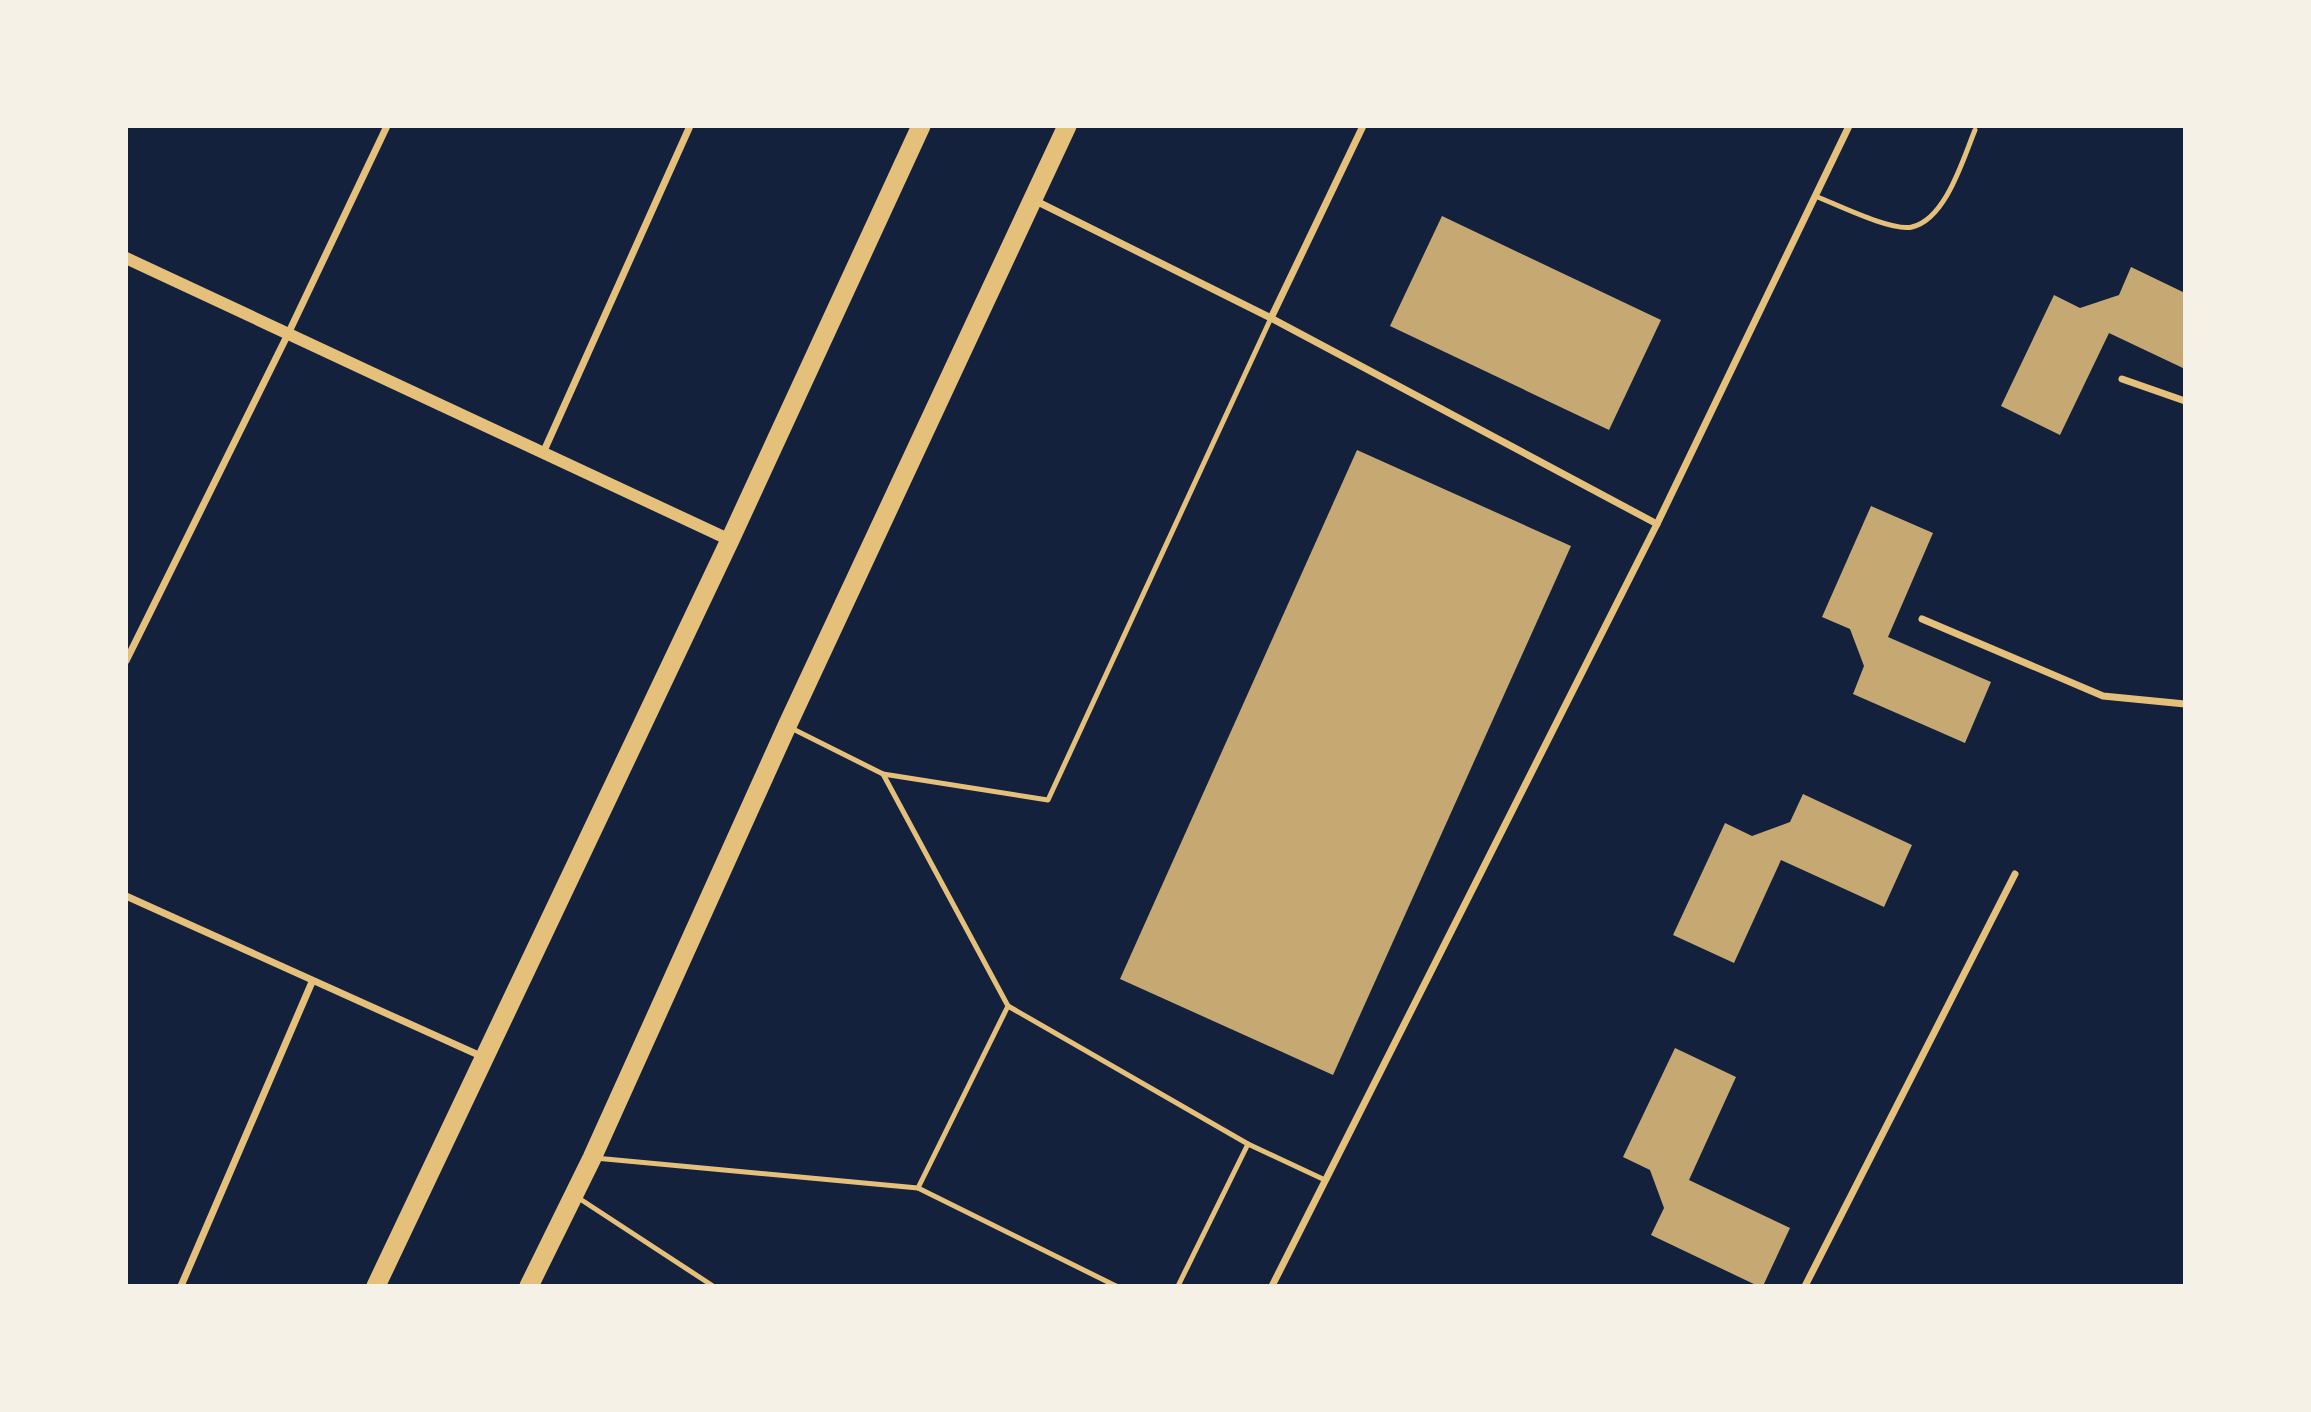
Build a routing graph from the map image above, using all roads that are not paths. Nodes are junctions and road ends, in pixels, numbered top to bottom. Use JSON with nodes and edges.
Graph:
{"nodes":[{"id":1,"x":387,"y":126,"type":"edge"},
{"id":2,"x":690,"y":126,"type":"edge"},
{"id":3,"x":921,"y":126,"type":"edge"},
{"id":4,"x":1067,"y":126,"type":"edge"},
{"id":5,"x":1363,"y":126,"type":"edge"},
{"id":6,"x":1849,"y":126,"type":"edge"},
{"id":7,"x":1975,"y":130,"type":"dead end"},
{"id":8,"x":1815,"y":196,"type":"junction"},
{"id":9,"x":1034,"y":200,"type":"junction"},
{"id":10,"x":126,"y":258,"type":"edge"},
{"id":11,"x":1271,"y":318,"type":"junction"},
{"id":12,"x":288,"y":334,"type":"junction"},
{"id":13,"x":2122,"y":379,"type":"dead end"},
{"id":14,"x":2185,"y":401,"type":"edge"},
{"id":15,"x":543,"y":453,"type":"junction"},
{"id":16,"x":1657,"y":524,"type":"junction"},
{"id":17,"x":730,"y":540,"type":"junction"},
{"id":18,"x":1923,"y":619,"type":"dead end"},
{"id":19,"x":126,"y":661,"type":"edge"},
{"id":20,"x":2185,"y":704,"type":"edge"},
{"id":21,"x":786,"y":726,"type":"junction"},
{"id":22,"x":883,"y":774,"type":"junction"},
{"id":23,"x":2015,"y":874,"type":"dead end"},
{"id":24,"x":126,"y":897,"type":"edge"},
{"id":25,"x":312,"y":982,"type":"junction"},
{"id":26,"x":1008,"y":1006,"type":"junction"},
{"id":27,"x":483,"y":1057,"type":"junction"},
{"id":28,"x":1248,"y":1144,"type":"junction"},
{"id":29,"x":592,"y":1158,"type":"junction"},
{"id":30,"x":1325,"y":1180,"type":"junction"},
{"id":31,"x":918,"y":1188,"type":"junction"},
{"id":32,"x":574,"y":1195,"type":"junction"},
{"id":33,"x":181,"y":1286,"type":"edge"},
{"id":34,"x":376,"y":1286,"type":"edge"},
{"id":35,"x":529,"y":1286,"type":"edge"},
{"id":36,"x":713,"y":1286,"type":"edge"},
{"id":37,"x":1116,"y":1286,"type":"edge"},
{"id":38,"x":1178,"y":1286,"type":"edge"},
{"id":39,"x":1272,"y":1286,"type":"edge"},
{"id":40,"x":1805,"y":1286,"type":"edge"}],
"edges":[{"from":1,"to":12,"type":"street"},
{"from":2,"to":15,"type":"street"},
{"from":3,"to":17,"type":"highway"},
{"from":4,"to":9,"type":"highway"},
{"from":5,"to":11,"type":"street"},
{"from":6,"to":8,"type":"street"},
{"from":7,"to":8,"type":"lane"},
{"from":8,"to":16,"type":"street"},
{"from":9,"to":11,"type":"street"},
{"from":9,"to":21,"type":"highway"},
{"from":10,"to":12,"type":"street"},
{"from":11,"to":16,"type":"street"},
{"from":11,"to":22,"type":"lane"},
{"from":12,"to":15,"type":"street"},
{"from":12,"to":19,"type":"street"},
{"from":13,"to":14,"type":"street"},
{"from":15,"to":17,"type":"street"},
{"from":16,"to":30,"type":"street"},
{"from":17,"to":27,"type":"highway"},
{"from":18,"to":20,"type":"street"},
{"from":21,"to":22,"type":"lane"},
{"from":21,"to":29,"type":"highway"},
{"from":22,"to":26,"type":"lane"},
{"from":23,"to":40,"type":"street"},
{"from":24,"to":25,"type":"street"},
{"from":25,"to":27,"type":"street"},
{"from":25,"to":33,"type":"street"},
{"from":26,"to":28,"type":"lane"},
{"from":26,"to":31,"type":"lane"},
{"from":27,"to":34,"type":"highway"},
{"from":28,"to":30,"type":"lane"},
{"from":28,"to":38,"type":"lane"},
{"from":29,"to":31,"type":"lane"},
{"from":29,"to":32,"type":"highway"},
{"from":30,"to":39,"type":"street"},
{"from":31,"to":37,"type":"lane"},
{"from":32,"to":35,"type":"highway"},
{"from":32,"to":36,"type":"lane"}]}
